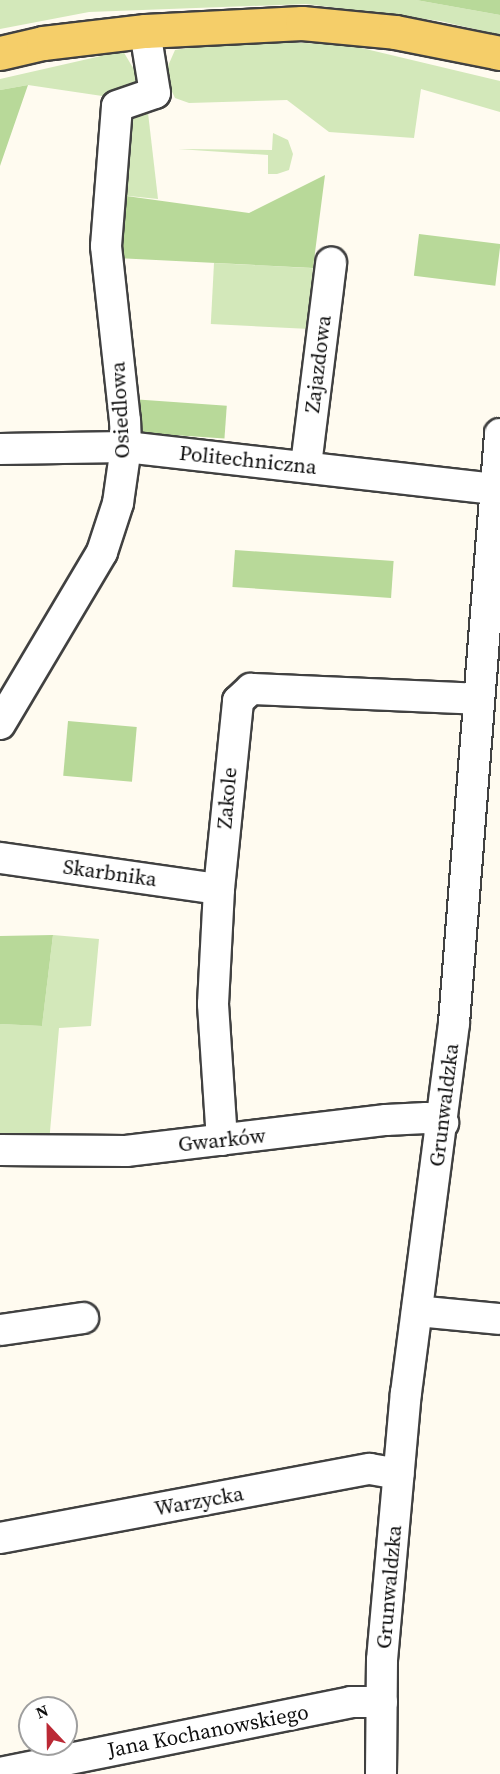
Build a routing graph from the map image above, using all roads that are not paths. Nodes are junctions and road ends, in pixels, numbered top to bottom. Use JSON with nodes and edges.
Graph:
{"nodes":[{"id":1,"x":145,"y":31,"type":"junction"},
{"id":2,"x":0,"y":53,"type":"edge"},
{"id":3,"x":500,"y":53,"type":"edge"},
{"id":4,"x":331,"y":263,"type":"dead end"},
{"id":5,"x":500,"y":434,"type":"edge"},
{"id":6,"x":126,"y":447,"type":"junction"},
{"id":7,"x":0,"y":449,"type":"edge"},
{"id":8,"x":306,"y":465,"type":"junction"},
{"id":9,"x":495,"y":489,"type":"junction"},
{"id":10,"x":479,"y":699,"type":"junction"},
{"id":11,"x":3,"y":713,"type":"edge"},
{"id":12,"x":0,"y":858,"type":"edge"},
{"id":13,"x":219,"y":889,"type":"junction"},
{"id":14,"x":443,"y":1123,"type":"junction"},
{"id":15,"x":222,"y":1140,"type":"junction"},
{"id":16,"x":0,"y":1150,"type":"edge"},
{"id":17,"x":417,"y":1311,"type":"junction"},
{"id":18,"x":83,"y":1318,"type":"dead end"},
{"id":19,"x":500,"y":1319,"type":"edge"},
{"id":20,"x":0,"y":1330,"type":"edge"},
{"id":21,"x":399,"y":1474,"type":"junction"},
{"id":22,"x":0,"y":1538,"type":"edge"},
{"id":23,"x":382,"y":1702,"type":"junction"},
{"id":24,"x":0,"y":1773,"type":"edge"},
{"id":25,"x":381,"y":1774,"type":"edge"}],
"edges":[{"from":1,"to":2,"type":"main road"},
{"from":1,"to":3,"type":"main road"},
{"from":1,"to":6,"type":"street","name":"Osiedlowa"},
{"from":4,"to":8,"type":"street","name":"Zajazdowa"},
{"from":5,"to":9,"type":"street","name":"Grunwaldzka"},
{"from":6,"to":7,"type":"street","name":"Politechniczna"},
{"from":6,"to":8,"type":"street","name":"Politechniczna"},
{"from":6,"to":11,"type":"street","name":"Osiedlowa"},
{"from":8,"to":9,"type":"street","name":"Politechniczna"},
{"from":9,"to":10,"type":"street","name":"Grunwaldzka"},
{"from":10,"to":13,"type":"street","name":"Zakole"},
{"from":10,"to":14,"type":"street","name":"Grunwaldzka"},
{"from":12,"to":13,"type":"street","name":"Skarbnika"},
{"from":13,"to":15,"type":"street","name":"Zakole"},
{"from":14,"to":15,"type":"street","name":"Gwarków"},
{"from":14,"to":17,"type":"street","name":"Grunwaldzka"},
{"from":15,"to":16,"type":"street","name":"Gwarków"},
{"from":17,"to":19,"type":"street"},
{"from":17,"to":21,"type":"street","name":"Grunwaldzka"},
{"from":18,"to":20,"type":"street"},
{"from":21,"to":22,"type":"street","name":"Warzycka"},
{"from":21,"to":23,"type":"street","name":"Grunwaldzka"},
{"from":23,"to":24,"type":"street","name":"Jana Kochanowskiego"},
{"from":23,"to":25,"type":"street","name":"Grunwaldzka"}]}
